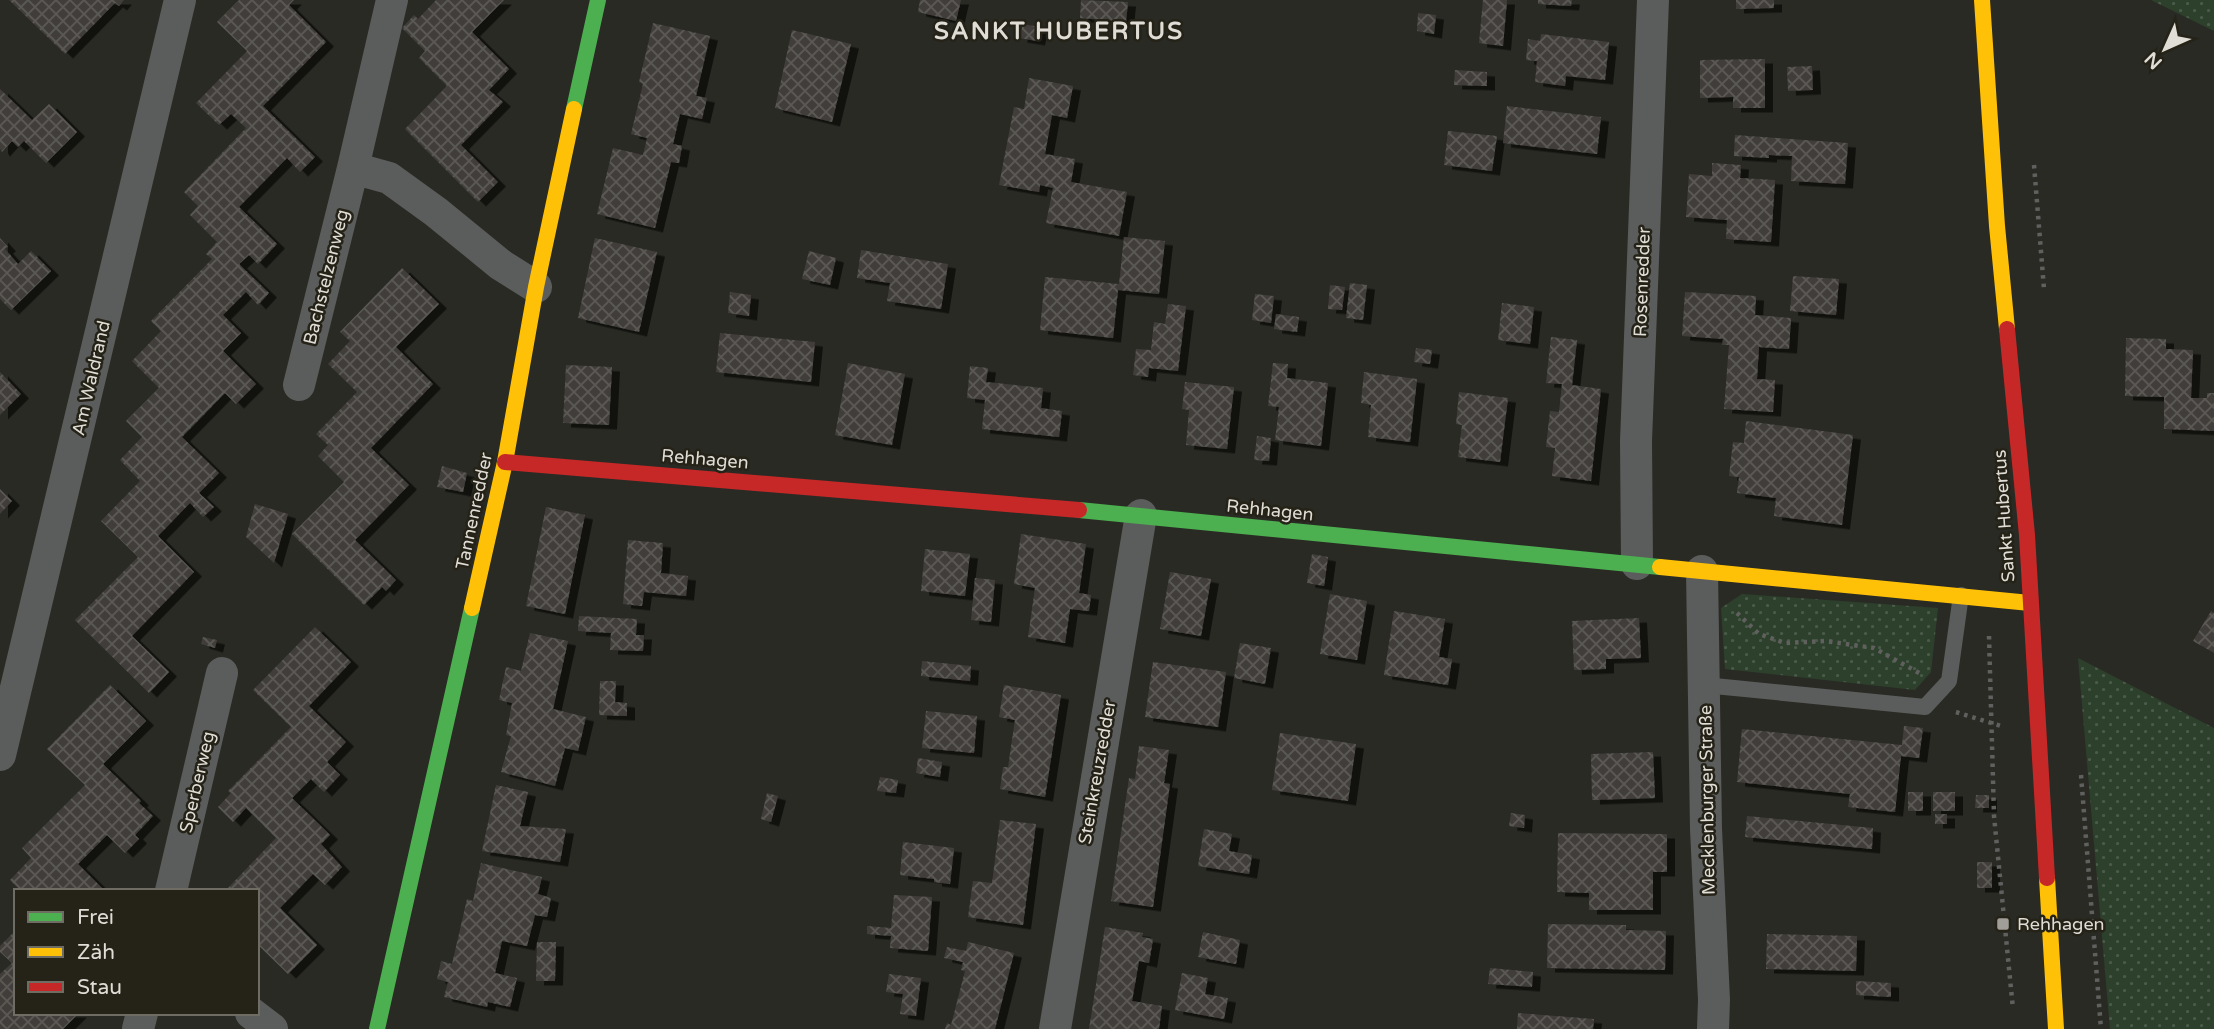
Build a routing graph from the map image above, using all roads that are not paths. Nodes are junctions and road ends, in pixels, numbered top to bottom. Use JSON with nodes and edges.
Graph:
{"nodes":[{"id":1,"x":180,"y":0,"type":"edge"},
{"id":2,"x":393,"y":0,"type":"edge"},
{"id":3,"x":598,"y":0,"type":"edge"},
{"id":4,"x":1653,"y":0,"type":"edge"},
{"id":5,"x":1982,"y":0,"type":"edge"},
{"id":6,"x":353,"y":168,"type":"junction"},
{"id":7,"x":536,"y":286,"type":"junction"},
{"id":8,"x":299,"y":385,"type":"dead end"},
{"id":9,"x":505,"y":461,"type":"junction"},
{"id":10,"x":1140,"y":515,"type":"junction"},
{"id":11,"x":1637,"y":564,"type":"junction"},
{"id":12,"x":1702,"y":578,"type":"junction"},
{"id":13,"x":1961,"y":595,"type":"junction"},
{"id":14,"x":2030,"y":603,"type":"junction"},
{"id":15,"x":222,"y":673,"type":"dead end"},
{"id":16,"x":1704,"y":685,"type":"junction"},
{"id":17,"x":0,"y":755,"type":"edge"},
{"id":18,"x":171,"y":889,"type":"edge"},
{"id":19,"x":254,"y":1015,"type":"edge"},
{"id":20,"x":272,"y":1029,"type":"edge"},
{"id":21,"x":377,"y":1029,"type":"edge"},
{"id":22,"x":1055,"y":1029,"type":"edge"},
{"id":23,"x":1713,"y":1029,"type":"edge"},
{"id":24,"x":2056,"y":1029,"type":"edge"}],
"edges":[{"from":1,"to":17,"type":"street","name":"Am Waldrand"},
{"from":2,"to":6,"type":"street","name":"Bachstelzenweg"},
{"from":3,"to":7,"type":"street","name":"Tannenredder"},
{"from":4,"to":11,"type":"street","name":"Rosenredder"},
{"from":5,"to":14,"type":"street","name":"Sankt Hubertus"},
{"from":6,"to":7,"type":"street"},
{"from":6,"to":8,"type":"street","name":"Bachstelzenweg"},
{"from":7,"to":9,"type":"street","name":"Tannenredder"},
{"from":9,"to":10,"type":"street","name":"Rehhagen"},
{"from":9,"to":21,"type":"street","name":"Tannenredder"},
{"from":10,"to":11,"type":"street","name":"Rehhagen"},
{"from":10,"to":22,"type":"street","name":"Steinkreuzredder"},
{"from":11,"to":12,"type":"street","name":"Rehhagen"},
{"from":12,"to":13,"type":"street","name":"Rehhagen"},
{"from":12,"to":16,"type":"street","name":"Mecklenburger Straße"},
{"from":13,"to":14,"type":"street","name":"Rehhagen"},
{"from":13,"to":16,"type":"lane"},
{"from":14,"to":24,"type":"street","name":"Sankt Hubertus"},
{"from":15,"to":18,"type":"street","name":"Sperberweg"},
{"from":16,"to":23,"type":"street","name":"Mecklenburger Straße"},
{"from":19,"to":20,"type":"street"}]}
